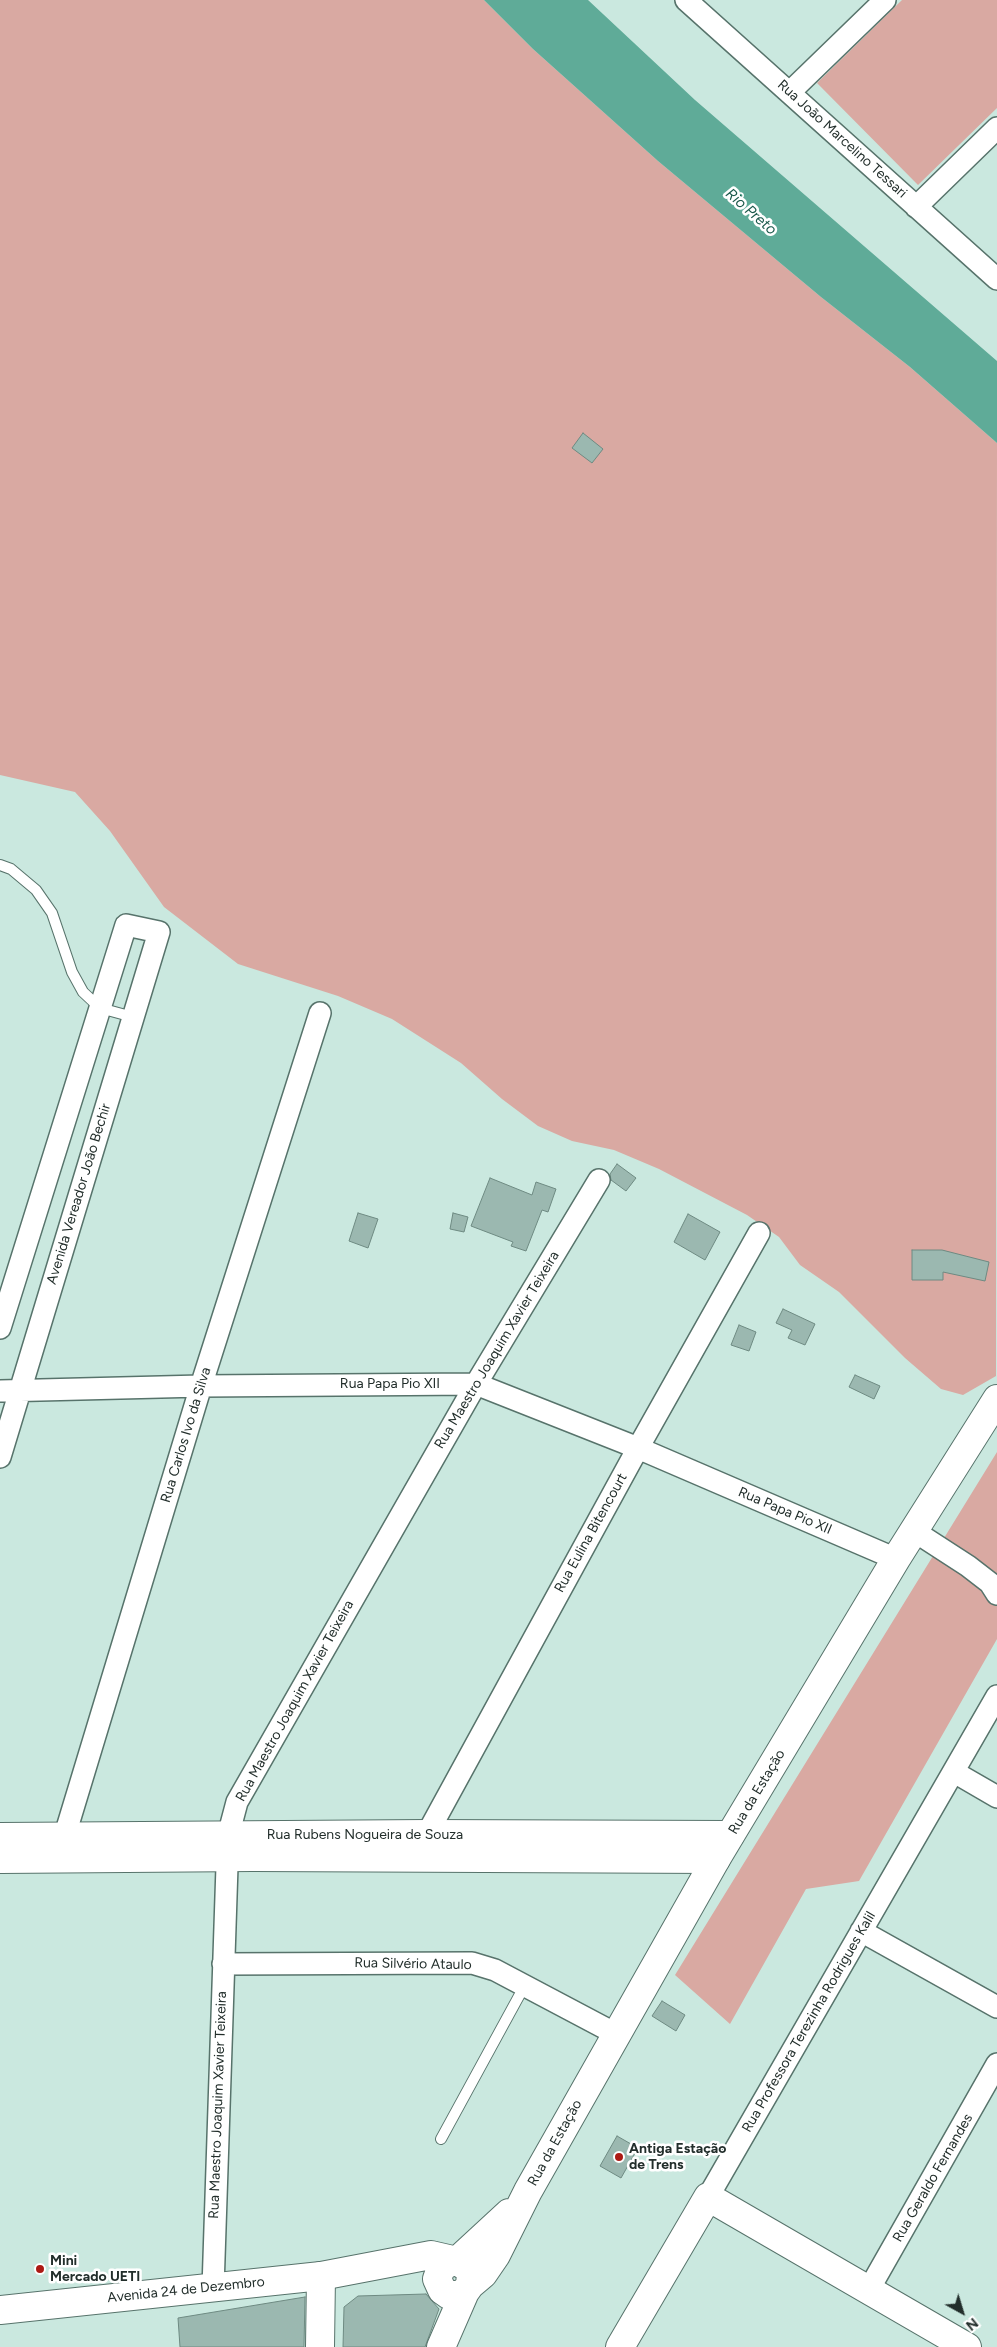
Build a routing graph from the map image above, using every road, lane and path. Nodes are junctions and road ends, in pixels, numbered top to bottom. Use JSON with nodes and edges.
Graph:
{"nodes":[{"id":1,"x":686,"y":0,"type":"edge"},
{"id":2,"x":885,"y":0,"type":"edge"},
{"id":3,"x":790,"y":92,"type":"junction"},
{"id":4,"x":997,"y":128,"type":"edge"},
{"id":5,"x":916,"y":207,"type":"junction"},
{"id":6,"x":997,"y":279,"type":"edge"},
{"id":7,"x":0,"y":865,"type":"edge"},
{"id":8,"x":100,"y":1008,"type":"junction"},
{"id":9,"x":320,"y":1013,"type":"dead end"},
{"id":10,"x":133,"y":1017,"type":"junction"},
{"id":11,"x":599,"y":1180,"type":"dead end"},
{"id":12,"x":758,"y":1233,"type":"dead end"},
{"id":13,"x":0,"y":1328,"type":"edge"},
{"id":14,"x":476,"y":1384,"type":"junction"},
{"id":15,"x":201,"y":1386,"type":"junction"},
{"id":16,"x":10,"y":1390,"type":"edge"},
{"id":17,"x":997,"y":1399,"type":"edge"},
{"id":18,"x":638,"y":1448,"type":"junction"},
{"id":19,"x":0,"y":1457,"type":"edge"},
{"id":20,"x":914,"y":1531,"type":"junction"},
{"id":21,"x":896,"y":1559,"type":"junction"},
{"id":22,"x":995,"y":1587,"type":"edge"},
{"id":23,"x":997,"y":1696,"type":"edge"},
{"id":24,"x":954,"y":1772,"type":"junction"},
{"id":25,"x":997,"y":1797,"type":"edge"},
{"id":26,"x":730,"y":1835,"type":"junction"},
{"id":27,"x":0,"y":1837,"type":"edge"},
{"id":28,"x":423,"y":1846,"type":"junction"},
{"id":29,"x":228,"y":1847,"type":"junction"},
{"id":30,"x":63,"y":1848,"type":"junction"},
{"id":31,"x":0,"y":1859,"type":"edge"},
{"id":32,"x":716,"y":1859,"type":"junction"},
{"id":33,"x":861,"y":1931,"type":"junction"},
{"id":34,"x":223,"y":1964,"type":"junction"},
{"id":35,"x":525,"y":1985,"type":"junction"},
{"id":36,"x":997,"y":2007,"type":"edge"},
{"id":37,"x":616,"y":2034,"type":"junction"},
{"id":38,"x":997,"y":2064,"type":"edge"},
{"id":39,"x":441,"y":2139,"type":"dead end"},
{"id":40,"x":528,"y":2191,"type":"junction"},
{"id":41,"x":708,"y":2197,"type":"junction"},
{"id":42,"x":454,"y":2261,"type":"junction"},
{"id":43,"x":371,"y":2266,"type":"junction"},
{"id":44,"x":321,"y":2276,"type":"junction"},
{"id":45,"x":213,"y":2288,"type":"junction"},
{"id":46,"x":454,"y":2288,"type":"junction"},
{"id":47,"x":868,"y":2291,"type":"junction"},
{"id":48,"x":0,"y":2310,"type":"edge"},
{"id":49,"x":320,"y":2347,"type":"edge"},
{"id":50,"x":440,"y":2347,"type":"edge"},
{"id":51,"x":620,"y":2347,"type":"edge"},
{"id":52,"x":967,"y":2347,"type":"edge"}],
"edges":[{"from":1,"to":3,"type":"street","name":"Rua João Marcelino Tessari"},
{"from":2,"to":3,"type":"street"},
{"from":3,"to":5,"type":"street","name":"Rua João Marcelino Tessari"},
{"from":4,"to":5,"type":"street"},
{"from":5,"to":6,"type":"street","name":"Rua João Marcelino Tessari"},
{"from":7,"to":8,"type":"lane"},
{"from":8,"to":10,"type":"lane"},
{"from":8,"to":10,"type":"street","name":"Avenida Vereador João Bechir"},
{"from":8,"to":13,"type":"street"},
{"from":9,"to":15,"type":"street","name":"Rua Carlos Ivo da Silva"},
{"from":10,"to":16,"type":"street","name":"Avenida Vereador João Bechir"},
{"from":11,"to":14,"type":"street","name":"Rua Maestro Joaquim Xavier Teixeira"},
{"from":12,"to":18,"type":"street","name":"Rua Eulina Bitencourt"},
{"from":14,"to":15,"type":"street","name":"Rua Papa Pio XII"},
{"from":14,"to":18,"type":"street","name":"Rua Papa Pio XII"},
{"from":14,"to":29,"type":"street","name":"Rua Maestro Joaquim Xavier Teixeira"},
{"from":15,"to":16,"type":"street","name":"Rua Papa Pio XII"},
{"from":15,"to":30,"type":"street","name":"Rua Carlos Ivo da Silva"},
{"from":16,"to":19,"type":"street","name":"Avenida Vereador João Bechir"},
{"from":17,"to":20,"type":"main road","name":"Rua da Estação"},
{"from":18,"to":21,"type":"street","name":"Rua Papa Pio XII"},
{"from":18,"to":28,"type":"street","name":"Rua Eulina Bitencourt"},
{"from":20,"to":21,"type":"main road","name":"Rua da Estação"},
{"from":20,"to":22,"type":"street"},
{"from":21,"to":26,"type":"main road","name":"Rua da Estação"},
{"from":23,"to":24,"type":"street","name":"Rua Professora Terezinha Rodrigues Kalil"},
{"from":24,"to":25,"type":"street"},
{"from":24,"to":33,"type":"street","name":"Rua Professora Terezinha Rodrigues Kalil"},
{"from":26,"to":28,"type":"main road","name":"Rua Rubens Nogueira de Souza"},
{"from":26,"to":32,"type":"main road","name":"Rua da Estação"},
{"from":27,"to":30,"type":"main road","name":"Rua Rubens Nogueira de Souza"},
{"from":28,"to":29,"type":"main road","name":"Rua Rubens Nogueira de Souza"},
{"from":28,"to":32,"type":"main road","name":"Rua Rubens Nogueira de Souza"},
{"from":29,"to":30,"type":"main road","name":"Rua Rubens Nogueira de Souza"},
{"from":29,"to":34,"type":"street","name":"Rua Maestro Joaquim Xavier Teixeira"},
{"from":30,"to":31,"type":"main road","name":"Rua Rubens Nogueira de Souza"},
{"from":32,"to":37,"type":"main road","name":"Rua da Estação"},
{"from":33,"to":36,"type":"street"},
{"from":33,"to":41,"type":"street","name":"Rua Professora Terezinha Rodrigues Kalil"},
{"from":34,"to":35,"type":"street","name":"Rua Silvério Ataulo"},
{"from":34,"to":45,"type":"street","name":"Rua Maestro Joaquim Xavier Teixeira"},
{"from":35,"to":37,"type":"street","name":"Rua Silvério Ataulo"},
{"from":35,"to":39,"type":"lane"},
{"from":37,"to":40,"type":"main road","name":"Rua da Estação"},
{"from":38,"to":47,"type":"street","name":"Rua Geraldo Fernandes"},
{"from":40,"to":42,"type":"main road","name":"Rua da Estação"},
{"from":40,"to":46,"type":"main road","name":"Rua da Estação"},
{"from":41,"to":47,"type":"main road"},
{"from":41,"to":51,"type":"main road","name":"Rua Professora Terezinha Rodrigues Kalil"},
{"from":42,"to":43,"type":"main road","name":"Avenida 24 de Dezembro"},
{"from":42,"to":46,"type":"main road","name":"Rua da Estação"},
{"from":43,"to":44,"type":"main road","name":"Avenida 24 de Dezembro"},
{"from":43,"to":46,"type":"main road","name":"Avenida 24 de Dezembro"},
{"from":44,"to":45,"type":"main road","name":"Avenida 24 de Dezembro"},
{"from":44,"to":49,"type":"main road"},
{"from":45,"to":48,"type":"main road","name":"Avenida 24 de Dezembro"},
{"from":46,"to":50,"type":"main road"},
{"from":47,"to":52,"type":"main road"}]}
